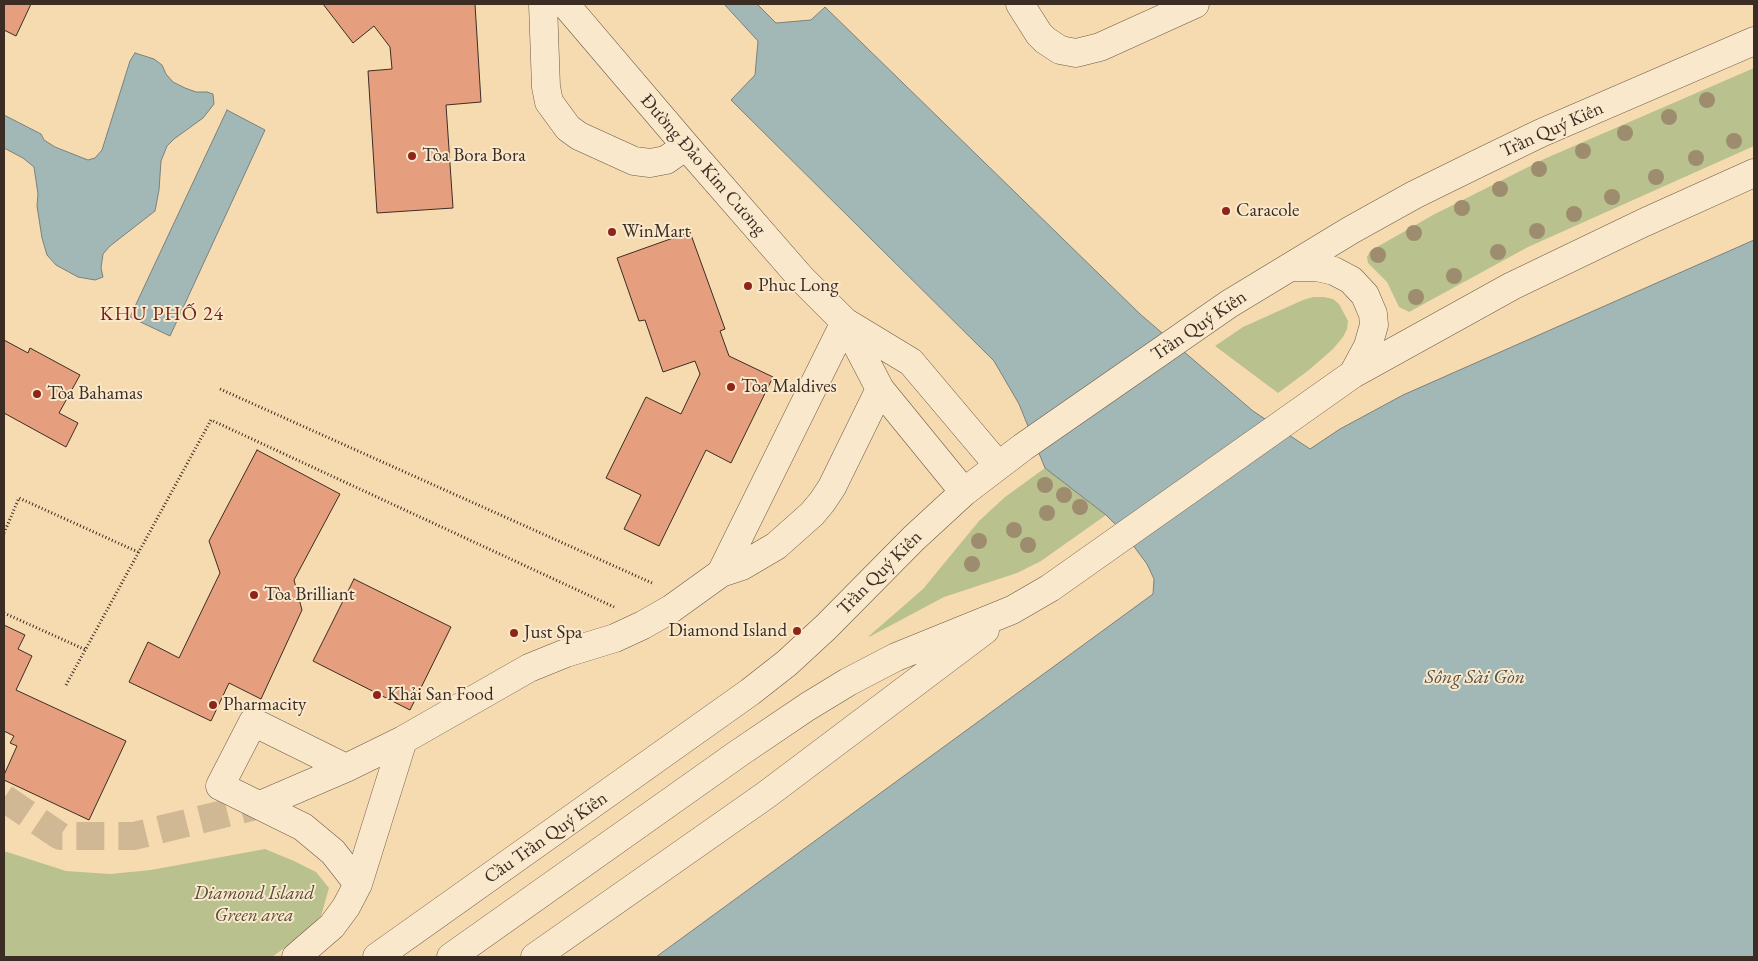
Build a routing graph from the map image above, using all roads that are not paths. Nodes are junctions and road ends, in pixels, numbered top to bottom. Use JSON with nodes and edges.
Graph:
{"nodes":[{"id":1,"x":543,"y":4,"type":"edge"},
{"id":2,"x":565,"y":4,"type":"edge"},
{"id":3,"x":1020,"y":4,"type":"edge"},
{"id":4,"x":1195,"y":4,"type":"edge"},
{"id":5,"x":1754,"y":41,"type":"edge"},
{"id":6,"x":686,"y":146,"type":"junction"},
{"id":7,"x":1754,"y":173,"type":"edge"},
{"id":8,"x":1290,"y":266,"type":"junction"},
{"id":9,"x":845,"y":322,"type":"junction"},
{"id":10,"x":1353,"y":374,"type":"junction"},
{"id":11,"x":880,"y":389,"type":"junction"},
{"id":12,"x":998,"y":465,"type":"junction"},
{"id":13,"x":964,"y":492,"type":"junction"},
{"id":14,"x":721,"y":572,"type":"junction"},
{"id":15,"x":1012,"y":610,"type":"junction"},
{"id":16,"x":714,"y":718,"type":"joint"},
{"id":17,"x":403,"y":740,"type":"junction"},
{"id":18,"x":346,"y":768,"type":"junction"},
{"id":19,"x":260,"y":805,"type":"junction"},
{"id":20,"x":358,"y":884,"type":"junction"},
{"id":21,"x":296,"y":957,"type":"edge"},
{"id":22,"x":377,"y":957,"type":"edge"},
{"id":23,"x":451,"y":957,"type":"edge"},
{"id":24,"x":535,"y":957,"type":"edge"}],
"edges":[{"from":1,"to":6,"type":"street"},
{"from":2,"to":6,"type":"street","name":"Đường Đảo Kim Cương"},
{"from":3,"to":4,"type":"street"},
{"from":5,"to":8,"type":"street","name":"Trần Quý Kiên"},
{"from":6,"to":9,"type":"street","name":"Đường Đảo Kim Cương"},
{"from":7,"to":10,"type":"street"},
{"from":8,"to":10,"type":"street"},
{"from":8,"to":12,"type":"street","name":"Trần Quý Kiên"},
{"from":9,"to":11,"type":"street","name":"Đường Đảo Kim Cương"},
{"from":9,"to":12,"type":"street","name":"Đường Đảo Kim Cương"},
{"from":9,"to":14,"type":"street"},
{"from":10,"to":15,"type":"street"},
{"from":11,"to":13,"type":"street","name":"Đường Đảo Kim Cương"},
{"from":11,"to":14,"type":"street"},
{"from":12,"to":13,"type":"street","name":"Trần Quý Kiên"},
{"from":13,"to":16,"type":"street","name":"Trần Quý Kiên"},
{"from":14,"to":17,"type":"street"},
{"from":15,"to":23,"type":"street"},
{"from":15,"to":24,"type":"street"},
{"from":16,"to":22,"type":"street","name":"Cầu Trần Quý Kiên"},
{"from":17,"to":18,"type":"street"},
{"from":17,"to":20,"type":"street"},
{"from":18,"to":19,"type":"street"},
{"from":18,"to":19,"type":"street"},
{"from":19,"to":20,"type":"street"},
{"from":20,"to":21,"type":"street"}]}
